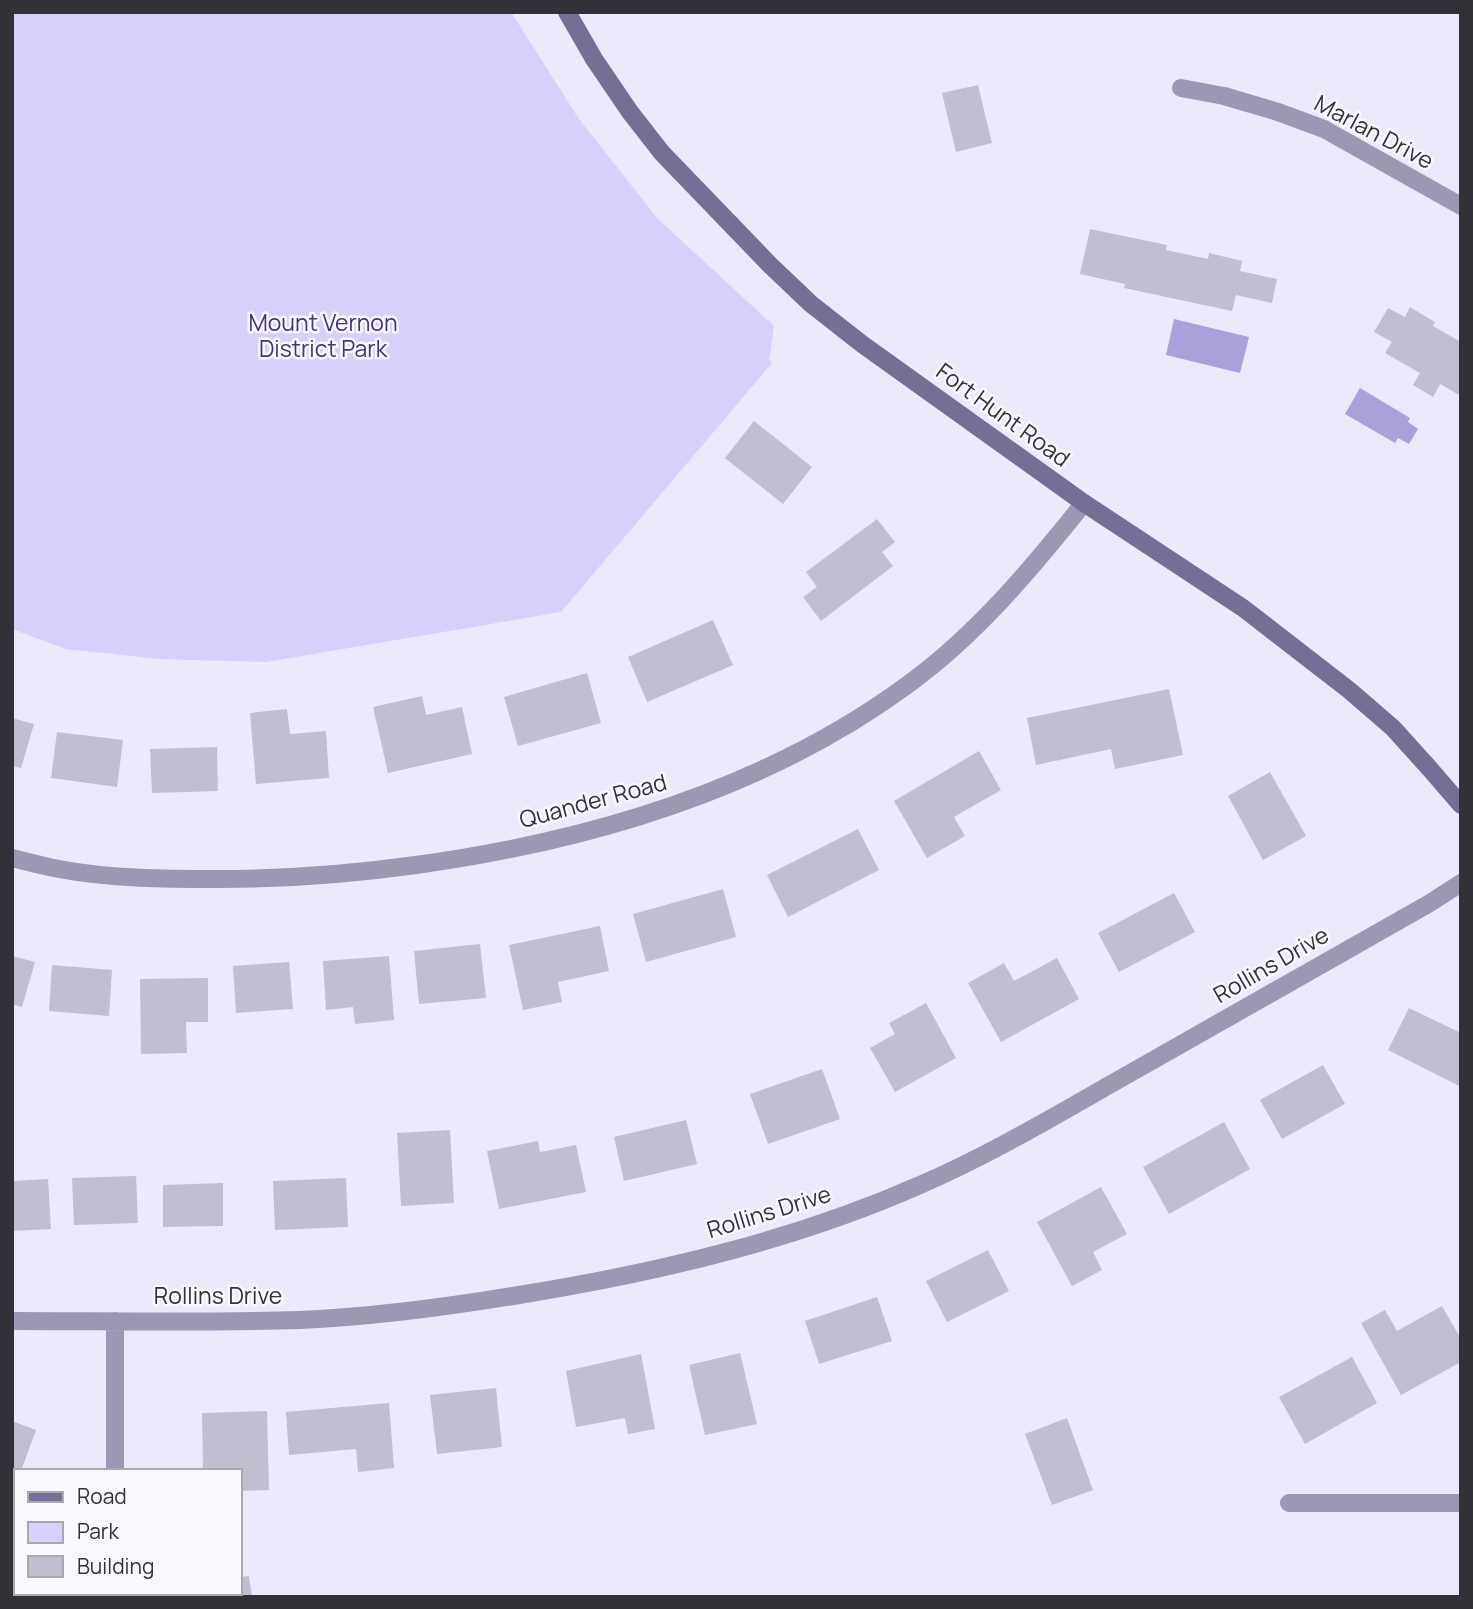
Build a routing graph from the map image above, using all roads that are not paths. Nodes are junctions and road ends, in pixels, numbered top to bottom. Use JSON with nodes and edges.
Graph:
{"nodes":[{"id":1,"x":567,"y":12,"type":"edge"},
{"id":2,"x":1181,"y":88,"type":"dead end"},
{"id":3,"x":1461,"y":206,"type":"edge"},
{"id":4,"x":1084,"y":503,"type":"junction"},
{"id":5,"x":1461,"y":805,"type":"edge"},
{"id":6,"x":12,"y":858,"type":"edge"},
{"id":7,"x":1461,"y":883,"type":"edge"},
{"id":8,"x":12,"y":1321,"type":"edge"},
{"id":9,"x":116,"y":1321,"type":"junction"},
{"id":10,"x":115,"y":1469,"type":"edge"},
{"id":11,"x":1289,"y":1503,"type":"dead end"},
{"id":12,"x":1461,"y":1503,"type":"edge"}],
"edges":[{"from":1,"to":4,"type":"main road","name":"Fort Hunt Road"},
{"from":2,"to":3,"type":"street","name":"Marlan Drive"},
{"from":4,"to":5,"type":"main road","name":"Fort Hunt Road"},
{"from":4,"to":6,"type":"street","name":"Quander Road"},
{"from":7,"to":9,"type":"street","name":"Rollins Drive"},
{"from":8,"to":9,"type":"street","name":"Rollins Drive"},
{"from":9,"to":10,"type":"street"},
{"from":11,"to":12,"type":"street"}]}
